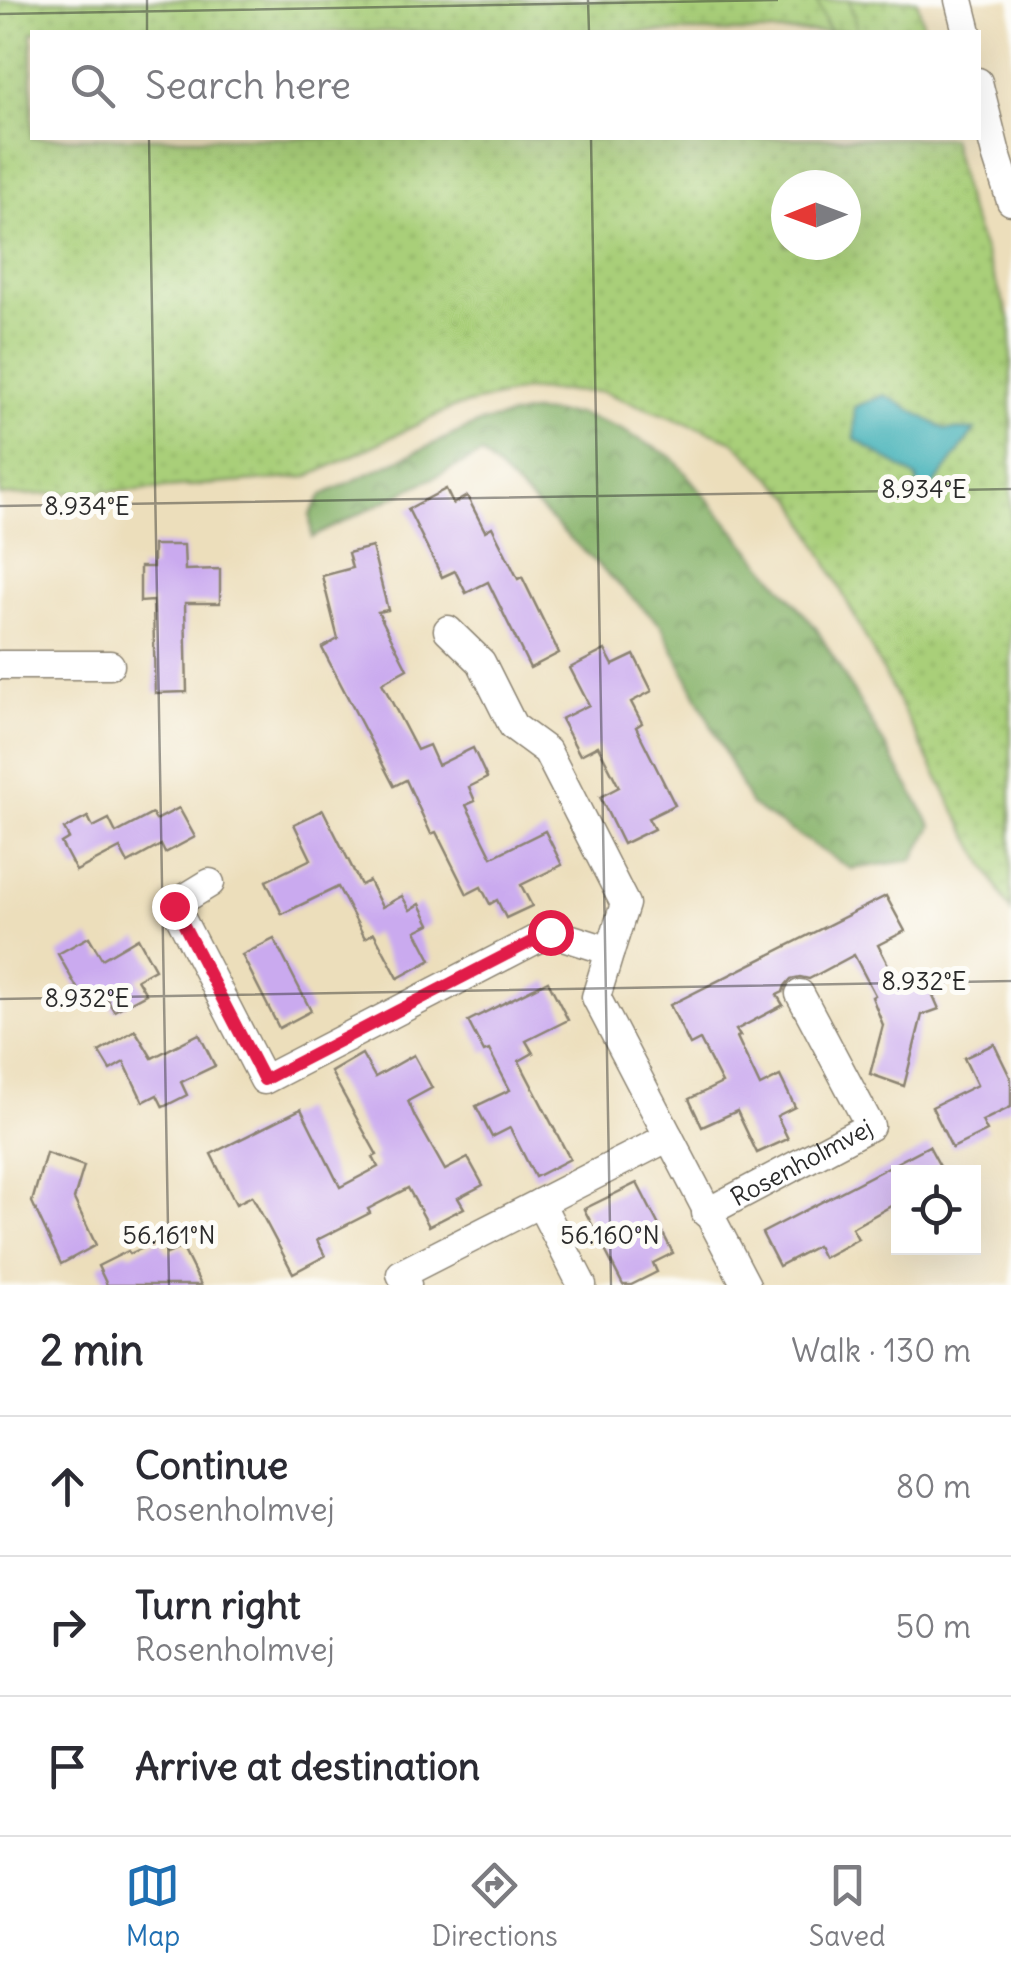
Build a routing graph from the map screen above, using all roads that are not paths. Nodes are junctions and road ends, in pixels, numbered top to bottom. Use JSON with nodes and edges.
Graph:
{"nodes":[{"id":1,"x":958,"y":0,"type":"edge"},
{"id":2,"x":966,"y":30,"type":"edge"},
{"id":3,"x":981,"y":94,"type":"edge"},
{"id":4,"x":1011,"y":201,"type":"edge"},
{"id":5,"x":448,"y":630,"type":"dead end"},
{"id":6,"x":0,"y":665,"type":"edge"},
{"id":7,"x":110,"y":665,"type":"dead end"},
{"id":8,"x":210,"y":884,"type":"dead end"},
{"id":9,"x":610,"y":951,"type":"junction"},
{"id":10,"x":800,"y":994,"type":"dead end"},
{"id":11,"x":669,"y":1137,"type":"junction"},
{"id":12,"x":540,"y":1203,"type":"junction"},
{"id":13,"x":706,"y":1213,"type":"junction"},
{"id":14,"x":407,"y":1285,"type":"edge"},
{"id":15,"x":582,"y":1285,"type":"edge"},
{"id":16,"x":746,"y":1285,"type":"edge"}],
"edges":[{"from":1,"to":2,"type":"street"},
{"from":3,"to":4,"type":"street"},
{"from":5,"to":9,"type":"street","name":"Rosenholmvej"},
{"from":6,"to":7,"type":"street"},
{"from":8,"to":9,"type":"street"},
{"from":9,"to":11,"type":"street","name":"Rosenholmvej"},
{"from":10,"to":13,"type":"street","name":"Rosenholmvej"},
{"from":11,"to":12,"type":"street"},
{"from":11,"to":13,"type":"street","name":"Rosenholmvej"},
{"from":12,"to":14,"type":"street"},
{"from":12,"to":15,"type":"street"},
{"from":13,"to":16,"type":"street","name":"Rosenholmvej"}]}
